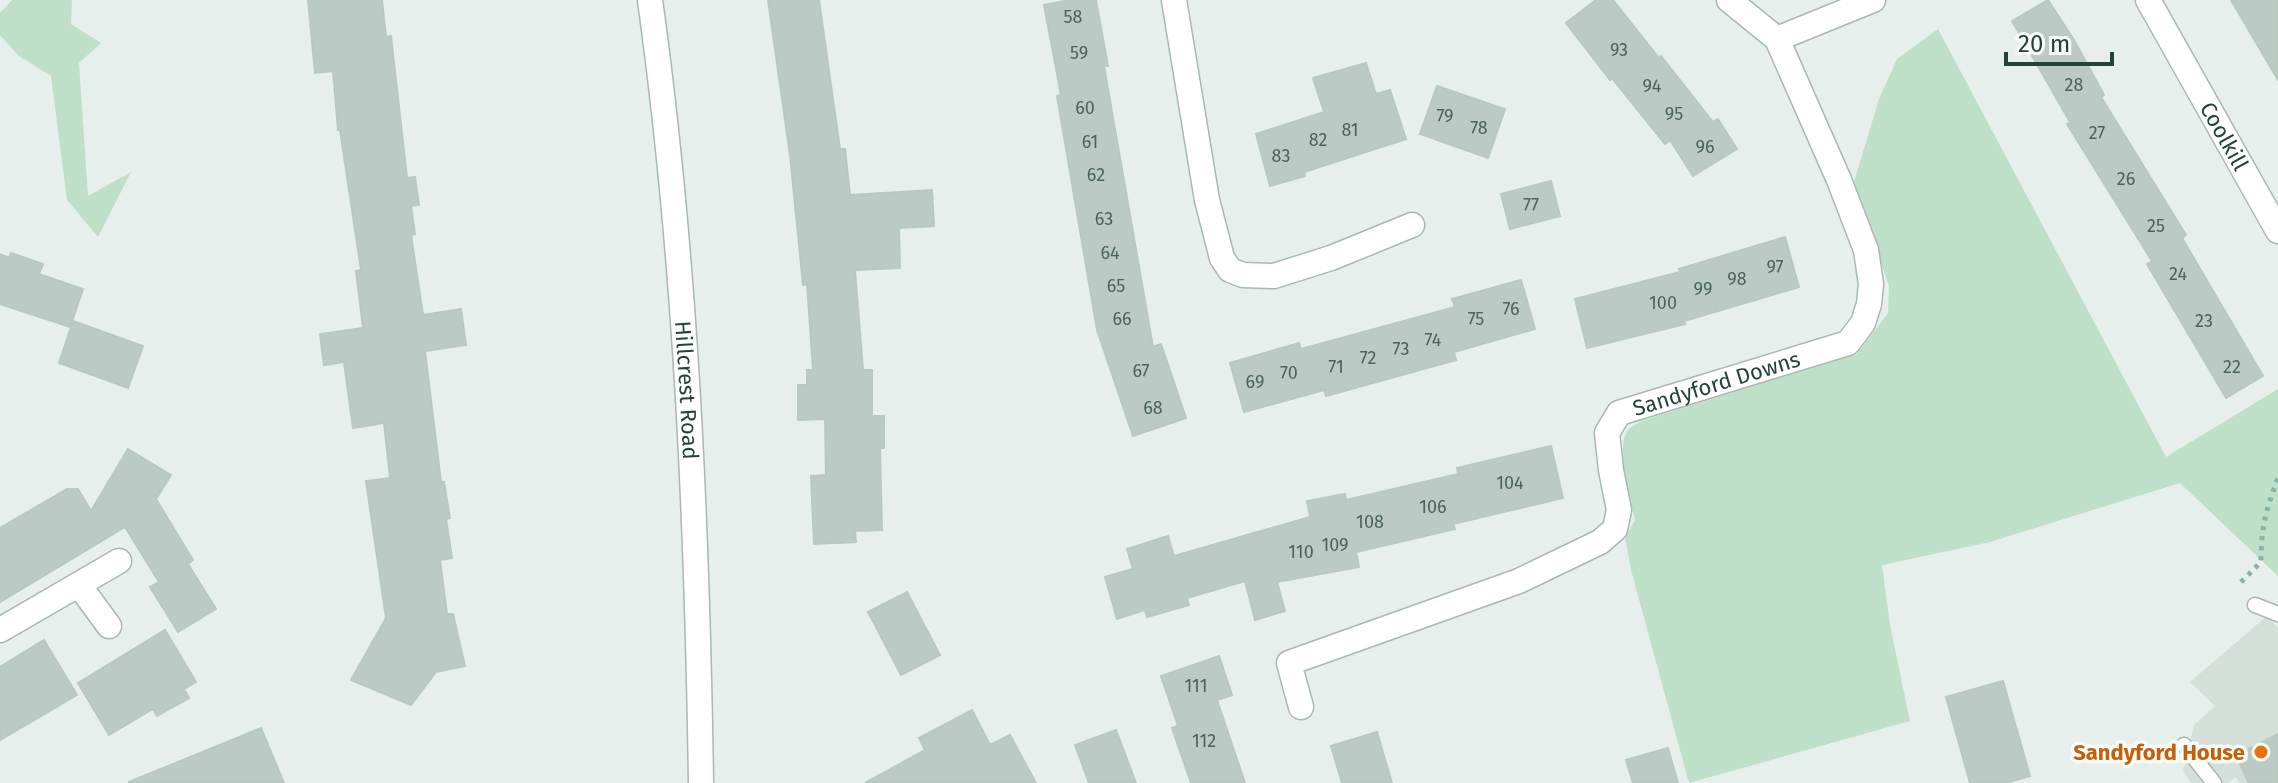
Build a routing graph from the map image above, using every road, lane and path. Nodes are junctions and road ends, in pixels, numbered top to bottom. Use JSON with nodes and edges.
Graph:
{"nodes":[{"id":1,"x":650,"y":0,"type":"edge"},
{"id":2,"x":1174,"y":0,"type":"edge"},
{"id":3,"x":1729,"y":0,"type":"edge"},
{"id":4,"x":1873,"y":0,"type":"edge"},
{"id":5,"x":2148,"y":0,"type":"edge"},
{"id":6,"x":1777,"y":39,"type":"junction"},
{"id":7,"x":1412,"y":225,"type":"dead end"},
{"id":8,"x":2278,"y":231,"type":"edge"},
{"id":9,"x":2278,"y":478,"type":"edge"},
{"id":10,"x":119,"y":561,"type":"dead end"},
{"id":11,"x":79,"y":585,"type":"junction"},
{"id":12,"x":2235,"y":588,"type":"dead end"},
{"id":13,"x":2255,"y":605,"type":"dead end"},
{"id":14,"x":2278,"y":614,"type":"edge"},
{"id":15,"x":109,"y":626,"type":"dead end"},
{"id":16,"x":0,"y":630,"type":"edge"},
{"id":17,"x":1301,"y":707,"type":"dead end"},
{"id":18,"x":2184,"y":745,"type":"dead end"},
{"id":19,"x":701,"y":783,"type":"edge"},
{"id":20,"x":2214,"y":783,"type":"edge"}],
"edges":[{"from":1,"to":19,"type":"street","name":"Hillcrest Road"},
{"from":2,"to":7,"type":"street"},
{"from":3,"to":6,"type":"street","name":"Sandyford Downs"},
{"from":4,"to":6,"type":"street"},
{"from":5,"to":8,"type":"street","name":"Coolkill"},
{"from":6,"to":17,"type":"street","name":"Sandyford Downs"},
{"from":9,"to":12,"type":"path"},
{"from":10,"to":11,"type":"street"},
{"from":11,"to":15,"type":"street"},
{"from":11,"to":16,"type":"street"},
{"from":13,"to":14,"type":"lane"},
{"from":18,"to":20,"type":"lane"}]}
